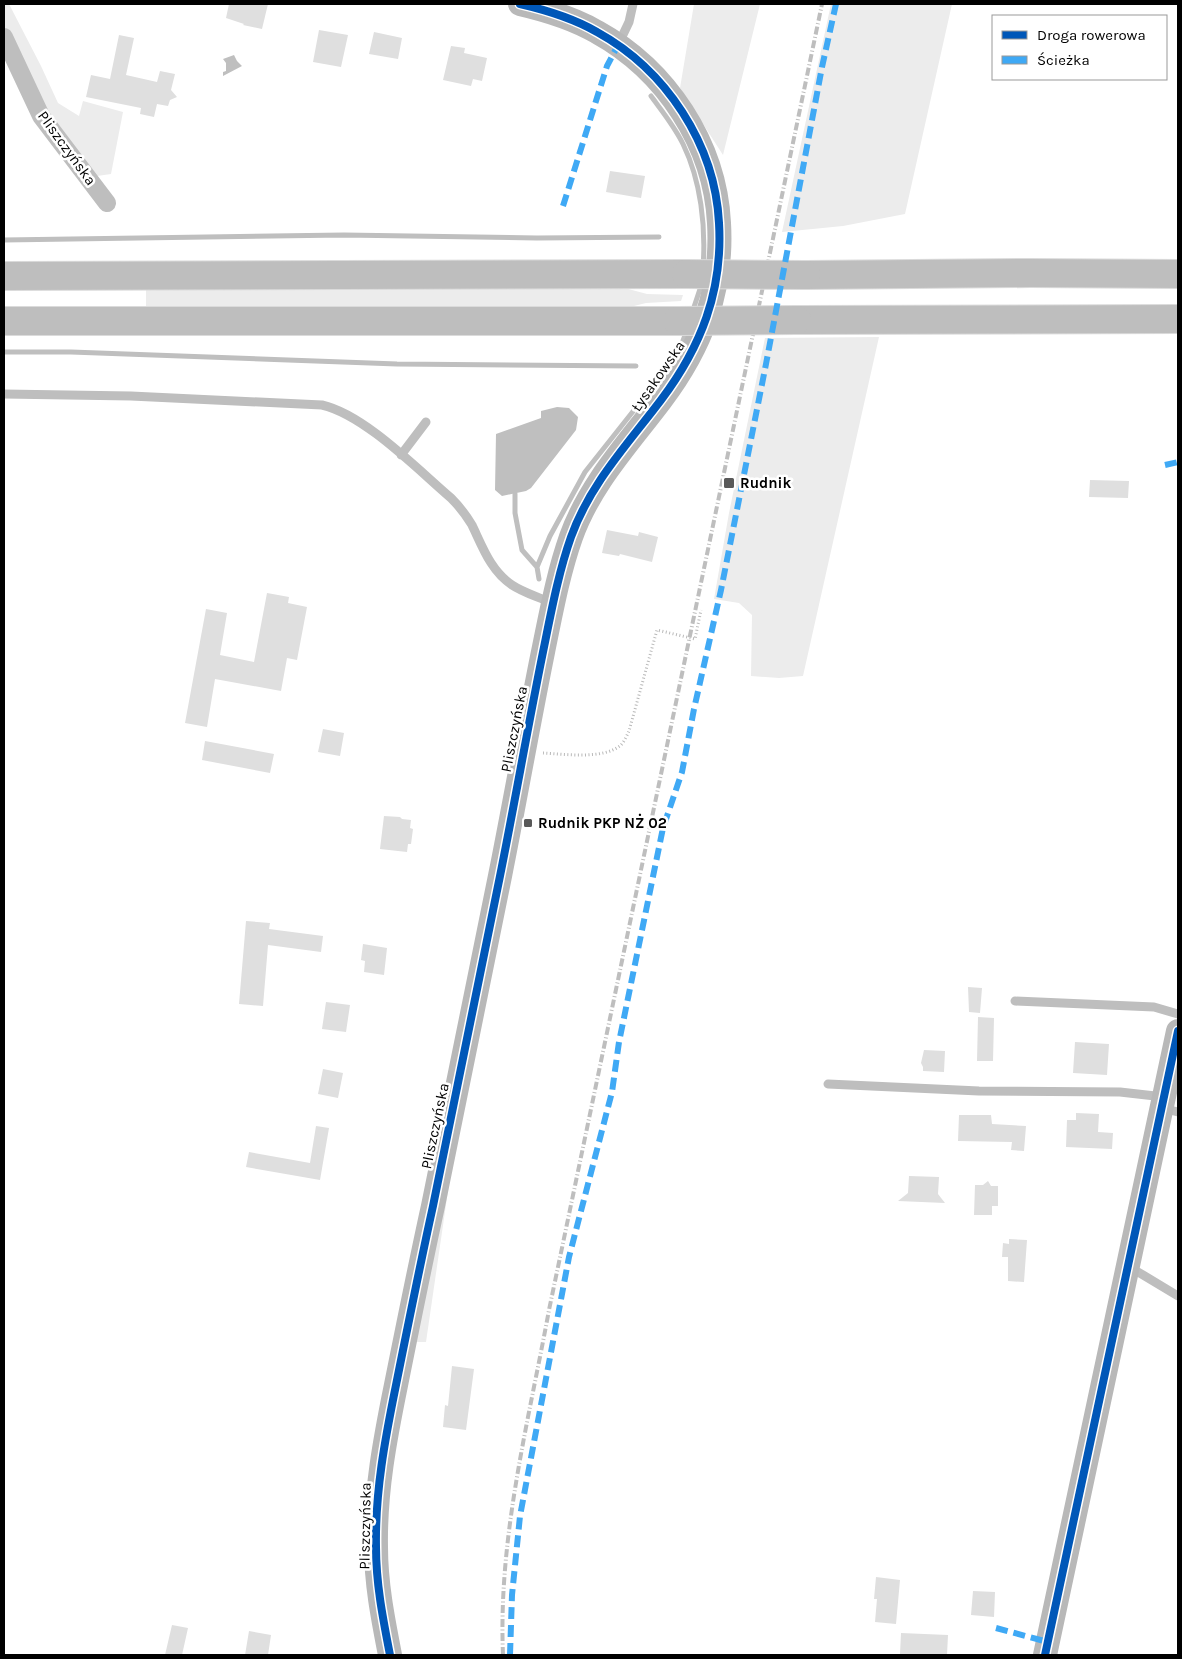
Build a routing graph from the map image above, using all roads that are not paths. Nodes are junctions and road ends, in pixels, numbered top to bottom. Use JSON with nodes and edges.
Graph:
{"nodes":[{"id":1,"x":520,"y":4,"type":"edge"},
{"id":2,"x":633,"y":4,"type":"edge"},
{"id":3,"x":4,"y":37,"type":"edge"},
{"id":4,"x":618,"y":45,"type":"junction"},
{"id":5,"x":107,"y":203,"type":"dead end"},
{"id":6,"x":1178,"y":274,"type":"edge"},
{"id":7,"x":4,"y":276,"type":"edge"},
{"id":8,"x":143,"y":276,"type":"junction"},
{"id":9,"x":50,"y":285,"type":"dead end"},
{"id":10,"x":42,"y":311,"type":"dead end"},
{"id":11,"x":1178,"y":320,"type":"edge"},
{"id":12,"x":4,"y":321,"type":"edge"},
{"id":13,"x":149,"y":321,"type":"junction"},
{"id":14,"x":4,"y":394,"type":"edge"},
{"id":15,"x":426,"y":422,"type":"dead end"},
{"id":16,"x":401,"y":455,"type":"junction"},
{"id":17,"x":553,"y":604,"type":"junction"},
{"id":18,"x":1015,"y":1000,"type":"dead end"},
{"id":19,"x":1178,"y":1014,"type":"edge"},
{"id":20,"x":1178,"y":1031,"type":"edge"},
{"id":21,"x":828,"y":1084,"type":"dead end"},
{"id":22,"x":1168,"y":1106,"type":"edge"},
{"id":23,"x":1128,"y":1269,"type":"junction"},
{"id":24,"x":1178,"y":1296,"type":"edge"},
{"id":25,"x":390,"y":1655,"type":"edge"},
{"id":26,"x":1046,"y":1655,"type":"edge"}],
"edges":[{"from":1,"to":4,"type":"street","name":"Łysakowska"},
{"from":2,"to":4,"type":"lane"},
{"from":3,"to":5,"type":"street","name":"Pliszczyńska"},
{"from":4,"to":17,"type":"street","name":"Łysakowska"},
{"from":6,"to":8,"type":"highway","bridge":true},
{"from":7,"to":8,"type":"highway"},
{"from":8,"to":9,"type":"lane"},
{"from":10,"to":13,"type":"lane"},
{"from":11,"to":13,"type":"highway","bridge":true},
{"from":12,"to":13,"type":"highway"},
{"from":14,"to":16,"type":"lane"},
{"from":15,"to":16,"type":"lane"},
{"from":16,"to":17,"type":"lane"},
{"from":17,"to":25,"type":"street","name":"Pliszczyńska"},
{"from":18,"to":19,"type":"lane"},
{"from":20,"to":22,"type":"street"},
{"from":21,"to":22,"type":"lane"},
{"from":22,"to":23,"type":"street"},
{"from":23,"to":24,"type":"lane"},
{"from":23,"to":26,"type":"street"}]}
